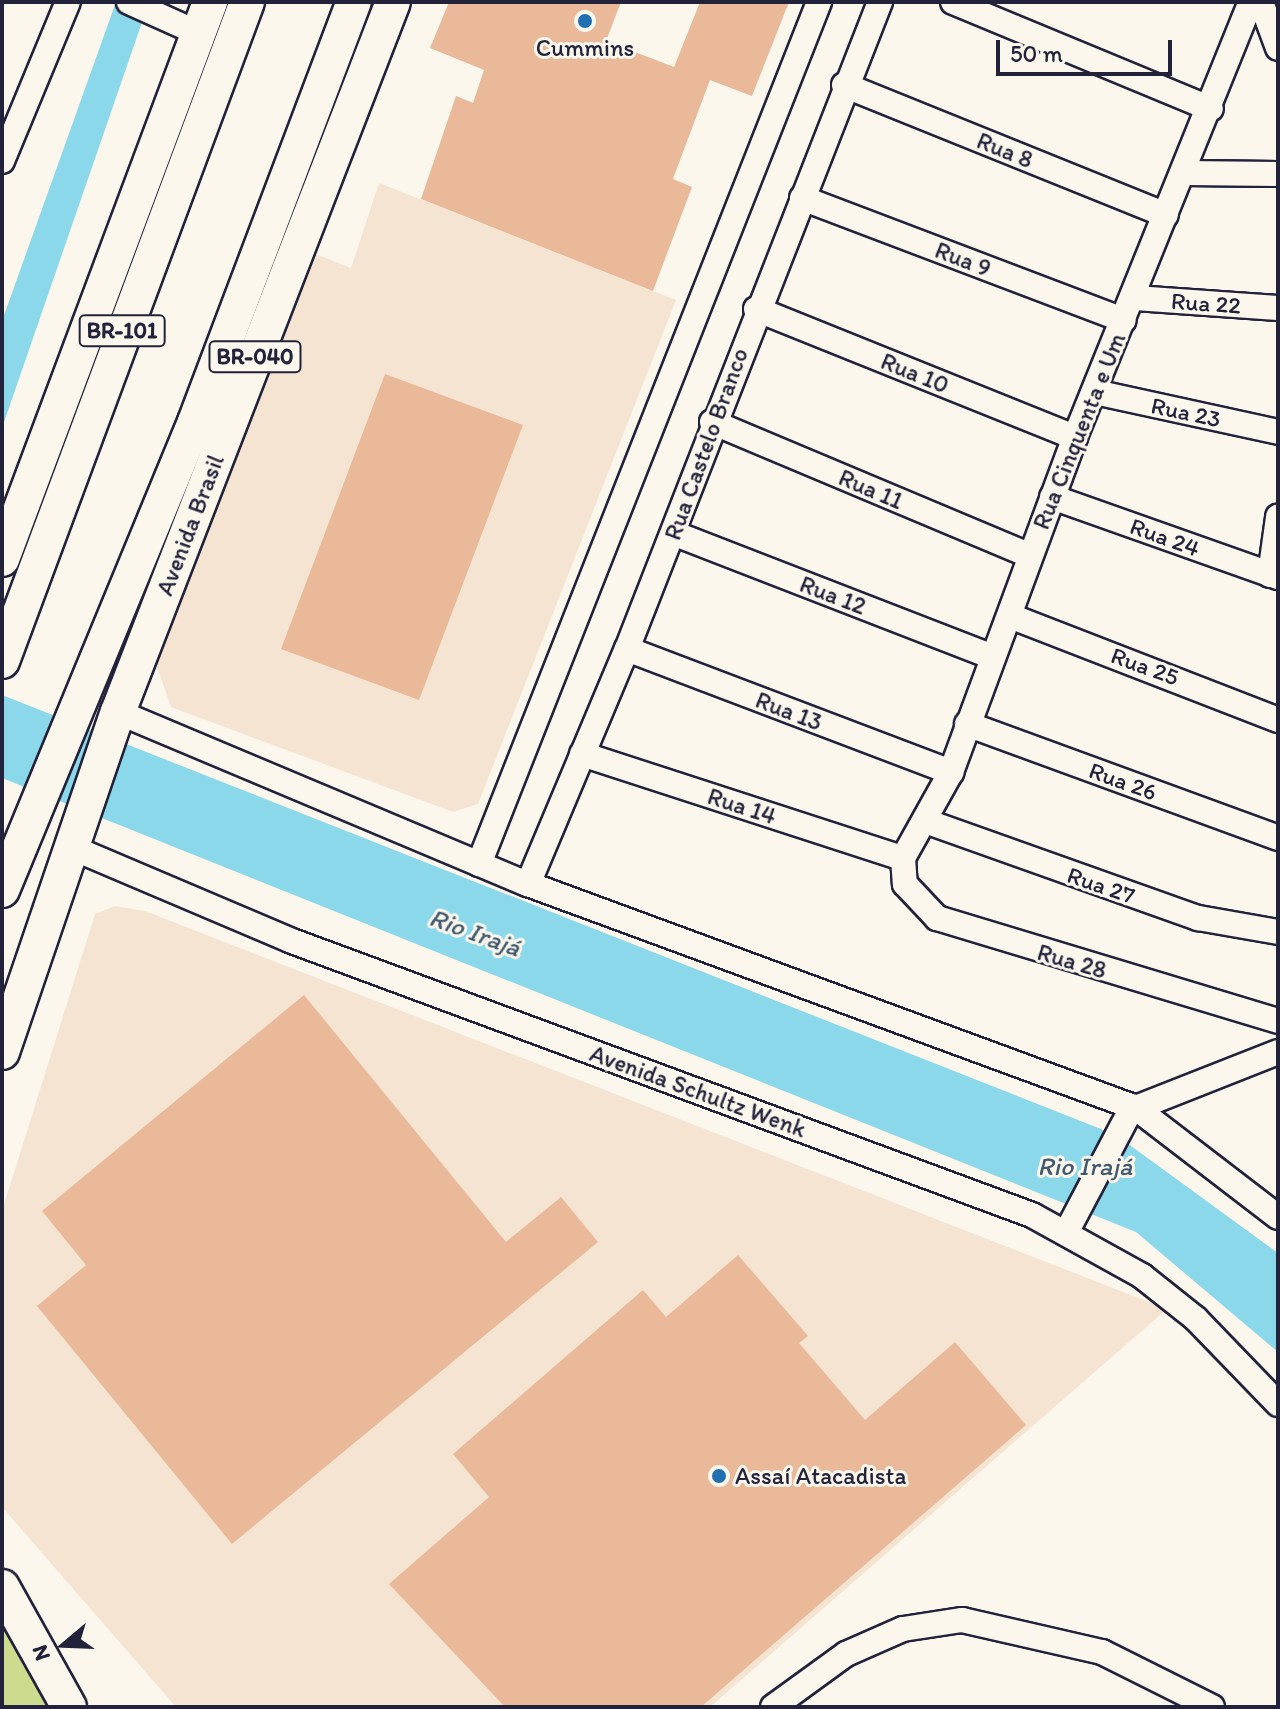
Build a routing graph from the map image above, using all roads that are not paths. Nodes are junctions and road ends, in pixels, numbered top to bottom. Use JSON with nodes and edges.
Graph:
{"nodes":[{"id":1,"x":68,"y":2,"type":"edge"},
{"id":2,"x":247,"y":2,"type":"edge"},
{"id":3,"x":354,"y":2,"type":"edge"},
{"id":4,"x":393,"y":2,"type":"edge"},
{"id":5,"x":819,"y":2,"type":"edge"},
{"id":6,"x":880,"y":2,"type":"edge"},
{"id":7,"x":953,"y":2,"type":"edge"},
{"id":8,"x":1251,"y":2,"type":"edge"},
{"id":9,"x":1261,"y":2,"type":"edge"},
{"id":10,"x":140,"y":6,"type":"edge"},
{"id":11,"x":204,"y":18,"type":"edge"},
{"id":12,"x":1278,"y":48,"type":"edge"},
{"id":13,"x":844,"y":85,"type":"junction"},
{"id":14,"x":1211,"y":109,"type":"junction"},
{"id":15,"x":2,"y":161,"type":"edge"},
{"id":16,"x":1184,"y":173,"type":"junction"},
{"id":17,"x":1278,"y":174,"type":"edge"},
{"id":18,"x":802,"y":198,"type":"junction"},
{"id":19,"x":1166,"y":215,"type":"junction"},
{"id":20,"x":1135,"y":298,"type":"junction"},
{"id":21,"x":1278,"y":308,"type":"edge"},
{"id":22,"x":756,"y":309,"type":"junction"},
{"id":23,"x":1124,"y":320,"type":"junction"},
{"id":24,"x":1095,"y":392,"type":"junction"},
{"id":25,"x":712,"y":422,"type":"junction"},
{"id":26,"x":1278,"y":432,"type":"edge"},
{"id":27,"x":1075,"y":437,"type":"junction"},
{"id":28,"x":1052,"y":497,"type":"junction"},
{"id":29,"x":1278,"y":517,"type":"edge"},
{"id":30,"x":673,"y":533,"type":"junction"},
{"id":31,"x":1029,"y":555,"type":"junction"},
{"id":32,"x":2,"y":559,"type":"edge"},
{"id":33,"x":1274,"y":576,"type":"edge"},
{"id":34,"x":1010,"y":616,"type":"junction"},
{"id":35,"x":627,"y":649,"type":"junction"},
{"id":36,"x":993,"y":657,"type":"junction"},
{"id":37,"x":2,"y":661,"type":"edge"},
{"id":38,"x":1278,"y":720,"type":"edge"},
{"id":39,"x":967,"y":724,"type":"junction"},
{"id":40,"x":113,"y":725,"type":"junction"},
{"id":41,"x":582,"y":754,"type":"junction"},
{"id":42,"x":951,"y":772,"type":"junction"},
{"id":43,"x":928,"y":822,"type":"junction"},
{"id":44,"x":1278,"y":838,"type":"edge"},
{"id":45,"x":76,"y":839,"type":"junction"},
{"id":46,"x":903,"y":858,"type":"junction"},
{"id":47,"x":479,"y":864,"type":"junction"},
{"id":48,"x":528,"y":884,"type":"junction"},
{"id":49,"x":3,"y":891,"type":"edge"},
{"id":50,"x":1278,"y":932,"type":"edge"},
{"id":51,"x":1278,"y":1021,"type":"edge"},
{"id":52,"x":2,"y":1052,"type":"edge"},
{"id":53,"x":1278,"y":1052,"type":"edge"},
{"id":54,"x":1134,"y":1107,"type":"junction"},
{"id":55,"x":1278,"y":1217,"type":"edge"},
{"id":56,"x":1073,"y":1222,"type":"junction"},
{"id":57,"x":1278,"y":1404,"type":"edge"},
{"id":58,"x":2,"y":1587,"type":"edge"},
{"id":59,"x":69,"y":1707,"type":"edge"},
{"id":60,"x":773,"y":1707,"type":"edge"},
{"id":61,"x":1212,"y":1707,"type":"edge"}],
"edges":[{"from":1,"to":15,"type":"street"},
{"from":2,"to":37,"type":"highway","number":"BR-101"},
{"from":3,"to":49,"type":"highway","name":"Avenida Brasil"},
{"from":4,"to":40,"type":"highway","name":"Avenida Brasil","number":"BR-040"},
{"from":5,"to":47,"type":"street"},
{"from":6,"to":13,"type":"street","name":"Rua Castelo Branco"},
{"from":7,"to":14,"type":"street"},
{"from":8,"to":14,"type":"street","name":"Rua Cinquenta e Um"},
{"from":9,"to":12,"type":"street"},
{"from":10,"to":11,"type":"street"},
{"from":11,"to":32,"type":"highway"},
{"from":13,"to":18,"type":"street","name":"Rua Castelo Branco"},
{"from":13,"to":19,"type":"street","name":"Rua 8"},
{"from":14,"to":16,"type":"street","name":"Rua Cinquenta e Um"},
{"from":16,"to":17,"type":"street"},
{"from":16,"to":19,"type":"street","name":"Rua Cinquenta e Um"},
{"from":18,"to":22,"type":"street","name":"Rua Castelo Branco"},
{"from":18,"to":23,"type":"street","name":"Rua 9"},
{"from":19,"to":20,"type":"street","name":"Rua Cinquenta e Um"},
{"from":20,"to":21,"type":"street","name":"Rua 22"},
{"from":20,"to":23,"type":"street","name":"Rua Cinquenta e Um"},
{"from":22,"to":25,"type":"street","name":"Rua Castelo Branco"},
{"from":22,"to":27,"type":"street","name":"Rua 10"},
{"from":23,"to":24,"type":"street","name":"Rua Cinquenta e Um"},
{"from":24,"to":26,"type":"street","name":"Rua 23"},
{"from":24,"to":27,"type":"street","name":"Rua Cinquenta e Um"},
{"from":25,"to":30,"type":"street","name":"Rua Castelo Branco"},
{"from":25,"to":31,"type":"street","name":"Rua 11"},
{"from":27,"to":28,"type":"street","name":"Rua Cinquenta e Um"},
{"from":28,"to":31,"type":"street","name":"Rua Cinquenta e Um"},
{"from":28,"to":33,"type":"street","name":"Rua 24"},
{"from":29,"to":33,"type":"street"},
{"from":30,"to":35,"type":"street","name":"Rua Castelo Branco"},
{"from":30,"to":36,"type":"street","name":"Rua 12"},
{"from":31,"to":34,"type":"street","name":"Rua Cinquenta e Um"},
{"from":34,"to":36,"type":"street","name":"Rua Cinquenta e Um"},
{"from":34,"to":38,"type":"street","name":"Rua 25"},
{"from":35,"to":41,"type":"street","name":"Rua Castelo Branco"},
{"from":35,"to":42,"type":"street","name":"Rua 13"},
{"from":36,"to":39,"type":"street","name":"Rua Cinquenta e Um"},
{"from":39,"to":42,"type":"street","name":"Rua Cinquenta e Um"},
{"from":39,"to":44,"type":"street","name":"Rua 26"},
{"from":40,"to":45,"type":"highway","name":"Avenida Brasil","number":"BR-040"},
{"from":40,"to":47,"type":"street"},
{"from":41,"to":46,"type":"street","name":"Rua 14"},
{"from":41,"to":48,"type":"street","name":"Rua Castelo Branco"},
{"from":42,"to":43,"type":"street","name":"Rua Cinquenta e Um"},
{"from":43,"to":46,"type":"street","name":"Rua Cinquenta e Um"},
{"from":43,"to":50,"type":"street","name":"Rua 27"},
{"from":45,"to":52,"type":"highway","name":"Avenida Brasil","number":"BR-040"},
{"from":45,"to":56,"type":"street","name":"Avenida Schultz Wenk"},
{"from":46,"to":51,"type":"street","name":"Rua 28"},
{"from":47,"to":48,"type":"street"},
{"from":48,"to":54,"type":"street"},
{"from":53,"to":54,"type":"street"},
{"from":54,"to":55,"type":"street"},
{"from":54,"to":56,"type":"street"},
{"from":56,"to":57,"type":"street","name":"Avenida Schultz Wenk"},
{"from":58,"to":59,"type":"highway"},
{"from":60,"to":61,"type":"street"}]}
